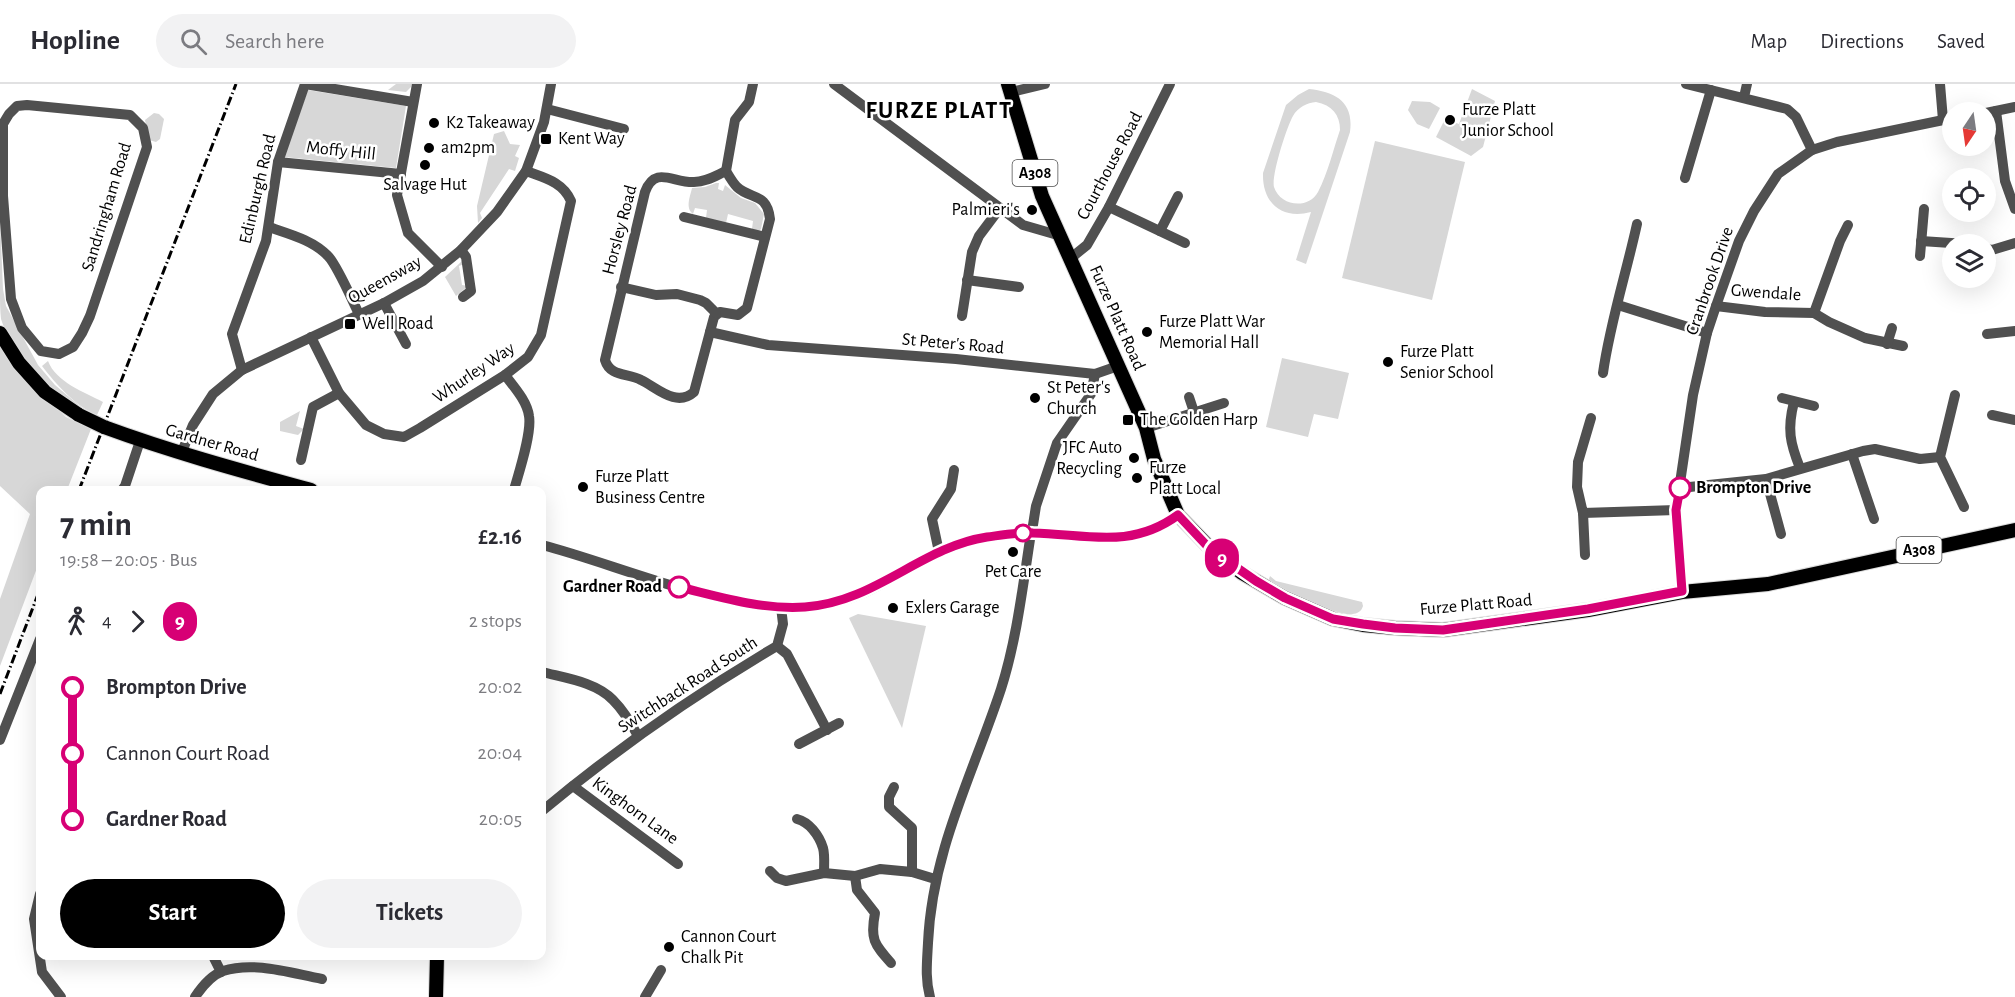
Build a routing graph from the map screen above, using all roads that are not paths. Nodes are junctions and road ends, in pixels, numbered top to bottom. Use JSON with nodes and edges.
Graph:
{"nodes":[{"id":1,"x":305,"y":84,"type":"edge"},
{"id":2,"x":417,"y":84,"type":"edge"},
{"id":3,"x":551,"y":84,"type":"edge"},
{"id":4,"x":753,"y":84,"type":"edge"},
{"id":5,"x":834,"y":84,"type":"edge"},
{"id":6,"x":1045,"y":84,"type":"edge"},
{"id":7,"x":1170,"y":84,"type":"edge"},
{"id":8,"x":1686,"y":84,"type":"edge"},
{"id":9,"x":1747,"y":84,"type":"edge"},
{"id":10,"x":1940,"y":84,"type":"edge"},
{"id":11,"x":1010,"y":88,"type":"edge"},
{"id":12,"x":1712,"y":90,"type":"junction"},
{"id":13,"x":1744,"y":97,"type":"junction"},
{"id":14,"x":413,"y":102,"type":"junction"},
{"id":15,"x":1944,"y":102,"type":"edge"},
{"id":16,"x":2015,"y":107,"type":"edge"},
{"id":17,"x":547,"y":109,"type":"junction"},
{"id":18,"x":1996,"y":111,"type":"edge"},
{"id":19,"x":1942,"y":120,"type":"edge"},
{"id":20,"x":624,"y":129,"type":"dead end"},
{"id":21,"x":1996,"y":130,"type":"edge"},
{"id":22,"x":1812,"y":150,"type":"junction"},
{"id":23,"x":278,"y":162,"type":"junction"},
{"id":24,"x":526,"y":171,"type":"junction"},
{"id":25,"x":726,"y":171,"type":"junction"},
{"id":26,"x":401,"y":174,"type":"junction"},
{"id":27,"x":1685,"y":178,"type":"dead end"},
{"id":28,"x":2010,"y":181,"type":"edge"},
{"id":29,"x":2,"y":196,"type":"edge"},
{"id":30,"x":1178,"y":196,"type":"dead end"},
{"id":31,"x":1109,"y":207,"type":"junction"},
{"id":32,"x":1000,"y":208,"type":"junction"},
{"id":33,"x":1924,"y":209,"type":"dead end"},
{"id":34,"x":2015,"y":209,"type":"edge"},
{"id":35,"x":684,"y":217,"type":"dead end"},
{"id":36,"x":1911,"y":222,"type":"dead end"},
{"id":37,"x":1636,"y":224,"type":"dead end"},
{"id":38,"x":1922,"y":225,"type":"junction"},
{"id":39,"x":269,"y":227,"type":"junction"},
{"id":40,"x":1842,"y":229,"type":"dead end"},
{"id":41,"x":1160,"y":231,"type":"junction"},
{"id":42,"x":1061,"y":236,"type":"junction"},
{"id":43,"x":765,"y":237,"type":"junction"},
{"id":44,"x":1921,"y":241,"type":"junction"},
{"id":45,"x":1942,"y":242,"type":"edge"},
{"id":46,"x":1185,"y":243,"type":"dead end"},
{"id":47,"x":2015,"y":243,"type":"edge"},
{"id":48,"x":1996,"y":249,"type":"edge"},
{"id":49,"x":461,"y":250,"type":"junction"},
{"id":50,"x":1920,"y":256,"type":"dead end"},
{"id":51,"x":1071,"y":258,"type":"junction"},
{"id":52,"x":442,"y":267,"type":"junction"},
{"id":53,"x":967,"y":280,"type":"junction"},
{"id":54,"x":621,"y":287,"type":"junction"},
{"id":55,"x":1019,"y":287,"type":"dead end"},
{"id":56,"x":463,"y":297,"type":"dead end"},
{"id":57,"x":384,"y":303,"type":"junction"},
{"id":58,"x":1618,"y":305,"type":"junction"},
{"id":59,"x":1716,"y":306,"type":"junction"},
{"id":60,"x":1814,"y":313,"type":"junction"},
{"id":61,"x":359,"y":314,"type":"junction"},
{"id":62,"x":716,"y":314,"type":"junction"},
{"id":63,"x":962,"y":316,"type":"dead end"},
{"id":64,"x":1892,"y":328,"type":"dead end"},
{"id":65,"x":1993,"y":330,"type":"dead end"},
{"id":66,"x":2015,"y":331,"type":"edge"},
{"id":67,"x":710,"y":332,"type":"junction"},
{"id":68,"x":0,"y":333,"type":"edge"},
{"id":69,"x":1707,"y":333,"type":"junction"},
{"id":70,"x":311,"y":337,"type":"junction"},
{"id":71,"x":406,"y":344,"type":"dead end"},
{"id":72,"x":1887,"y":344,"type":"junction"},
{"id":73,"x":1903,"y":346,"type":"dead end"},
{"id":74,"x":1118,"y":366,"type":"junction"},
{"id":75,"x":242,"y":370,"type":"junction"},
{"id":76,"x":1095,"y":374,"type":"junction"},
{"id":77,"x":1603,"y":374,"type":"dead end"},
{"id":78,"x":506,"y":375,"type":"junction"},
{"id":79,"x":339,"y":393,"type":"junction"},
{"id":80,"x":1955,"y":395,"type":"dead end"},
{"id":81,"x":1189,"y":397,"type":"dead end"},
{"id":82,"x":1782,"y":398,"type":"dead end"},
{"id":83,"x":1794,"y":402,"type":"junction"},
{"id":84,"x":1224,"y":403,"type":"dead end"},
{"id":85,"x":1814,"y":406,"type":"dead end"},
{"id":86,"x":1194,"y":412,"type":"junction"},
{"id":87,"x":1992,"y":415,"type":"dead end"},
{"id":88,"x":1591,"y":418,"type":"dead end"},
{"id":89,"x":2009,"y":422,"type":"edge"},
{"id":90,"x":1146,"y":428,"type":"junction"},
{"id":91,"x":140,"y":441,"type":"junction"},
{"id":92,"x":182,"y":454,"type":"junction"},
{"id":93,"x":1852,"y":454,"type":"junction"},
{"id":94,"x":1940,"y":457,"type":"junction"},
{"id":95,"x":301,"y":460,"type":"dead end"},
{"id":96,"x":1800,"y":468,"type":"junction"},
{"id":97,"x":954,"y":470,"type":"dead end"},
{"id":98,"x":1766,"y":479,"type":"junction"},
{"id":99,"x":125,"y":486,"type":"edge"},
{"id":100,"x":297,"y":486,"type":"edge"},
{"id":101,"x":515,"y":486,"type":"edge"},
{"id":102,"x":1680,"y":488,"type":"junction"},
{"id":103,"x":1972,"y":494,"type":"dead end"},
{"id":104,"x":1676,"y":510,"type":"junction"},
{"id":105,"x":1583,"y":513,"type":"junction"},
{"id":106,"x":1868,"y":513,"type":"dead end"},
{"id":107,"x":1178,"y":515,"type":"junction"},
{"id":108,"x":1032,"y":529,"type":"junction"},
{"id":109,"x":2015,"y":530,"type":"edge"},
{"id":110,"x":1781,"y":534,"type":"dead end"},
{"id":111,"x":546,"y":546,"type":"edge"},
{"id":112,"x":939,"y":552,"type":"junction"},
{"id":113,"x":1585,"y":555,"type":"dead end"},
{"id":114,"x":1682,"y":591,"type":"junction"},
{"id":115,"x":782,"y":608,"type":"junction"},
{"id":116,"x":777,"y":646,"type":"junction"},
{"id":117,"x":36,"y":649,"type":"edge"},
{"id":118,"x":546,"y":673,"type":"edge"},
{"id":119,"x":839,"y":723,"type":"dead end"},
{"id":120,"x":827,"y":730,"type":"junction"},
{"id":121,"x":638,"y":736,"type":"junction"},
{"id":122,"x":0,"y":740,"type":"edge"},
{"id":123,"x":799,"y":744,"type":"dead end"},
{"id":124,"x":573,"y":786,"type":"junction"},
{"id":125,"x":894,"y":786,"type":"dead end"},
{"id":126,"x":546,"y":809,"type":"edge"},
{"id":127,"x":797,"y":819,"type":"dead end"},
{"id":128,"x":678,"y":864,"type":"dead end"},
{"id":129,"x":770,"y":871,"type":"dead end"},
{"id":130,"x":912,"y":872,"type":"junction"},
{"id":131,"x":824,"y":873,"type":"junction"},
{"id":132,"x":855,"y":876,"type":"junction"},
{"id":133,"x":935,"y":879,"type":"junction"},
{"id":134,"x":36,"y":911,"type":"edge"},
{"id":135,"x":36,"y":936,"type":"edge"},
{"id":136,"x":39,"y":960,"type":"edge"},
{"id":137,"x":215,"y":960,"type":"edge"},
{"id":138,"x":437,"y":960,"type":"edge"},
{"id":139,"x":891,"y":963,"type":"dead end"},
{"id":140,"x":661,"y":970,"type":"dead end"},
{"id":141,"x":221,"y":972,"type":"junction"},
{"id":142,"x":315,"y":974,"type":"dead end"},
{"id":143,"x":58,"y":996,"type":"edge"},
{"id":144,"x":195,"y":997,"type":"edge"},
{"id":145,"x":440,"y":997,"type":"edge"},
{"id":146,"x":645,"y":997,"type":"edge"},
{"id":147,"x":930,"y":997,"type":"edge"}],
"edges":[{"from":1,"to":14,"type":"street"},
{"from":1,"to":23,"type":"street","name":"Edinburgh Road"},
{"from":2,"to":14,"type":"street"},
{"from":3,"to":17,"type":"street","name":"Queensway"},
{"from":4,"to":25,"type":"street"},
{"from":5,"to":32,"type":"street"},
{"from":6,"to":11,"type":"street"},
{"from":7,"to":31,"type":"street","name":"Courthouse Road"},
{"from":8,"to":12,"type":"street"},
{"from":9,"to":13,"type":"street"},
{"from":10,"to":15,"type":"street"},
{"from":11,"to":42,"type":"main road","name":"Furze Platt Road","number":"A308"},
{"from":12,"to":13,"type":"street"},
{"from":12,"to":27,"type":"street"},
{"from":13,"to":22,"type":"street"},
{"from":14,"to":26,"type":"street"},
{"from":16,"to":18,"type":"street"},
{"from":17,"to":20,"type":"street"},
{"from":17,"to":24,"type":"street","name":"Queensway"},
{"from":19,"to":22,"type":"street","name":"Cranbrook Drive"},
{"from":21,"to":28,"type":"street"},
{"from":22,"to":59,"type":"street","name":"Cranbrook Drive"},
{"from":23,"to":26,"type":"street","name":"Moffy Hill"},
{"from":23,"to":39,"type":"street","name":"Edinburgh Road"},
{"from":24,"to":49,"type":"street","name":"Queensway"},
{"from":24,"to":78,"type":"street","name":"Whurley Way"},
{"from":25,"to":43,"type":"street"},
{"from":25,"to":54,"type":"street","name":"Horsley Road"},
{"from":26,"to":52,"type":"street"},
{"from":28,"to":34,"type":"street"},
{"from":29,"to":29,"type":"street","name":"Sandringham Road"},
{"from":30,"to":41,"type":"street"},
{"from":31,"to":41,"type":"street"},
{"from":31,"to":51,"type":"street","name":"Courthouse Road"},
{"from":32,"to":42,"type":"street"},
{"from":32,"to":53,"type":"street"},
{"from":33,"to":38,"type":"street"},
{"from":35,"to":43,"type":"street"},
{"from":36,"to":38,"type":"street"},
{"from":37,"to":58,"type":"street"},
{"from":38,"to":44,"type":"street"},
{"from":39,"to":61,"type":"street"},
{"from":39,"to":75,"type":"street","name":"Edinburgh Road"},
{"from":40,"to":60,"type":"street","name":"Gwendale"},
{"from":41,"to":46,"type":"street"},
{"from":42,"to":51,"type":"main road","name":"Furze Platt Road","number":"A308"},
{"from":43,"to":62,"type":"street"},
{"from":44,"to":45,"type":"street"},
{"from":44,"to":50,"type":"street"},
{"from":47,"to":48,"type":"street"},
{"from":49,"to":52,"type":"street","name":"Queensway"},
{"from":49,"to":56,"type":"street"},
{"from":51,"to":74,"type":"main road","name":"Furze Platt Road","number":"A308"},
{"from":52,"to":57,"type":"street","name":"Queensway"},
{"from":53,"to":55,"type":"street"},
{"from":53,"to":63,"type":"street"},
{"from":54,"to":62,"type":"street"},
{"from":54,"to":67,"type":"street","name":"Horsley Road"},
{"from":57,"to":61,"type":"street","name":"Queensway"},
{"from":57,"to":71,"type":"street"},
{"from":58,"to":69,"type":"street"},
{"from":58,"to":77,"type":"street"},
{"from":59,"to":60,"type":"street","name":"Gwendale"},
{"from":59,"to":69,"type":"street","name":"Cranbrook Drive"},
{"from":60,"to":72,"type":"street","name":"Gwendale"},
{"from":61,"to":70,"type":"street","name":"Queensway"},
{"from":62,"to":67,"type":"street"},
{"from":64,"to":72,"type":"street"},
{"from":65,"to":66,"type":"street"},
{"from":67,"to":76,"type":"street","name":"St Peter's Road"},
{"from":68,"to":91,"type":"main road","name":"Gardner Road","bridge":true},
{"from":69,"to":102,"type":"street","name":"Cranbrook Drive"},
{"from":70,"to":75,"type":"street","name":"Queensway"},
{"from":70,"to":79,"type":"street","name":"Whurley Way"},
{"from":72,"to":73,"type":"street","name":"Gwendale"},
{"from":74,"to":76,"type":"street","name":"St Peter's Road"},
{"from":74,"to":90,"type":"main road","name":"Furze Platt Road","number":"A308"},
{"from":75,"to":92,"type":"street","name":"Queensway"},
{"from":76,"to":108,"type":"street"},
{"from":78,"to":79,"type":"street","name":"Whurley Way"},
{"from":78,"to":101,"type":"street"},
{"from":79,"to":95,"type":"street"},
{"from":80,"to":94,"type":"street"},
{"from":81,"to":86,"type":"street"},
{"from":82,"to":83,"type":"street"},
{"from":83,"to":85,"type":"street"},
{"from":83,"to":96,"type":"street"},
{"from":84,"to":86,"type":"street"},
{"from":86,"to":90,"type":"street"},
{"from":87,"to":89,"type":"street"},
{"from":88,"to":105,"type":"street"},
{"from":90,"to":107,"type":"main road","name":"Furze Platt Road","number":"A308"},
{"from":91,"to":92,"type":"main road","name":"Gardner Road"},
{"from":91,"to":99,"type":"street"},
{"from":92,"to":100,"type":"main road","name":"Gardner Road"},
{"from":93,"to":94,"type":"street"},
{"from":93,"to":96,"type":"street"},
{"from":93,"to":106,"type":"street"},
{"from":94,"to":103,"type":"street"},
{"from":96,"to":98,"type":"street"},
{"from":97,"to":112,"type":"street"},
{"from":98,"to":102,"type":"street"},
{"from":98,"to":110,"type":"street"},
{"from":102,"to":104,"type":"street","name":"Cranbrook Drive"},
{"from":104,"to":105,"type":"street"},
{"from":104,"to":114,"type":"street","name":"Cranbrook Drive"},
{"from":105,"to":113,"type":"street"},
{"from":107,"to":108,"type":"street"},
{"from":107,"to":114,"type":"main road","name":"Furze Platt Road","number":"A308"},
{"from":108,"to":112,"type":"street"},
{"from":108,"to":133,"type":"street"},
{"from":109,"to":114,"type":"main road","name":"Furze Platt Road","number":"A308"},
{"from":111,"to":115,"type":"street"},
{"from":112,"to":115,"type":"street"},
{"from":115,"to":116,"type":"street","name":"Switchback Road South"},
{"from":116,"to":120,"type":"street"},
{"from":116,"to":121,"type":"street","name":"Switchback Road South"},
{"from":117,"to":122,"type":"street"},
{"from":118,"to":121,"type":"street"},
{"from":119,"to":120,"type":"street"},
{"from":120,"to":123,"type":"street"},
{"from":121,"to":124,"type":"street","name":"Switchback Road South"},
{"from":124,"to":126,"type":"street","name":"Switchback Road South"},
{"from":124,"to":128,"type":"street","name":"Kinghorn Lane"},
{"from":125,"to":130,"type":"street"},
{"from":127,"to":131,"type":"street"},
{"from":129,"to":131,"type":"street"},
{"from":130,"to":132,"type":"street"},
{"from":130,"to":133,"type":"street"},
{"from":131,"to":132,"type":"street"},
{"from":132,"to":139,"type":"street"},
{"from":133,"to":147,"type":"street"},
{"from":134,"to":135,"type":"street"},
{"from":136,"to":143,"type":"street"},
{"from":137,"to":141,"type":"street"},
{"from":138,"to":145,"type":"main road"},
{"from":140,"to":146,"type":"street"},
{"from":141,"to":142,"type":"street"},
{"from":141,"to":144,"type":"street"}]}
